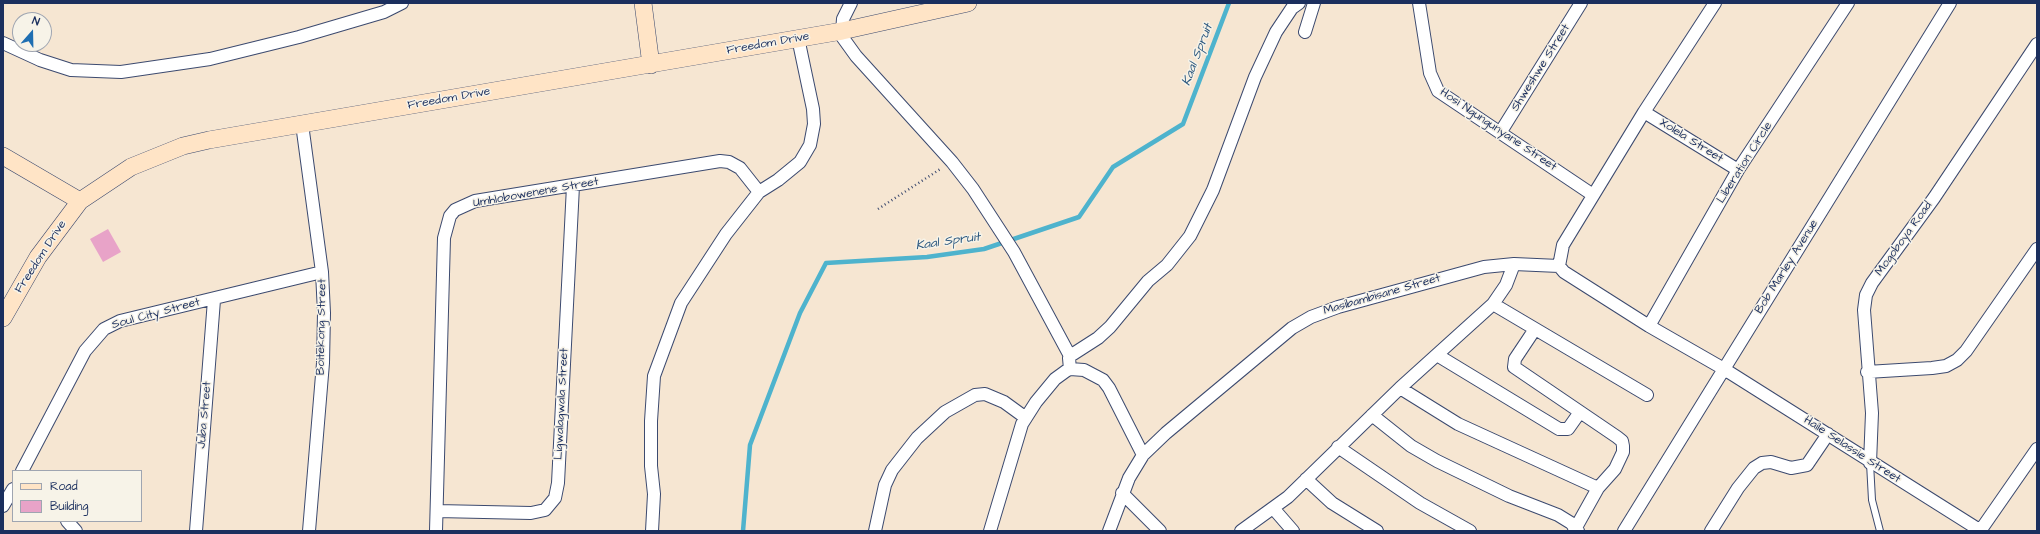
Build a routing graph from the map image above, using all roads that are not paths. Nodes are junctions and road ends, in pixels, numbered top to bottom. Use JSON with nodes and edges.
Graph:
{"nodes":[{"id":1,"x":402,"y":3,"type":"edge"},
{"id":2,"x":642,"y":3,"type":"edge"},
{"id":3,"x":851,"y":3,"type":"edge"},
{"id":4,"x":968,"y":3,"type":"edge"},
{"id":5,"x":1299,"y":3,"type":"edge"},
{"id":6,"x":1314,"y":3,"type":"edge"},
{"id":7,"x":1419,"y":3,"type":"edge"},
{"id":8,"x":1581,"y":3,"type":"edge"},
{"id":9,"x":1716,"y":3,"type":"edge"},
{"id":10,"x":1848,"y":3,"type":"edge"},
{"id":11,"x":1950,"y":3,"type":"edge"},
{"id":12,"x":840,"y":31,"type":"junction"},
{"id":13,"x":1305,"y":32,"type":"dead end"},
{"id":14,"x":798,"y":38,"type":"junction"},
{"id":15,"x":3,"y":43,"type":"edge"},
{"id":16,"x":2037,"y":44,"type":"edge"},
{"id":17,"x":651,"y":65,"type":"junction"},
{"id":18,"x":1644,"y":112,"type":"junction"},
{"id":19,"x":302,"y":124,"type":"junction"},
{"id":20,"x":1500,"y":133,"type":"junction"},
{"id":21,"x":4,"y":157,"type":"edge"},
{"id":22,"x":1738,"y":170,"type":"junction"},
{"id":23,"x":573,"y":186,"type":"junction"},
{"id":24,"x":759,"y":192,"type":"junction"},
{"id":25,"x":1592,"y":195,"type":"junction"},
{"id":26,"x":80,"y":201,"type":"junction"},
{"id":27,"x":2037,"y":249,"type":"edge"},
{"id":28,"x":1514,"y":264,"type":"junction"},
{"id":29,"x":1559,"y":266,"type":"junction"},
{"id":30,"x":322,"y":272,"type":"junction"},
{"id":31,"x":214,"y":300,"type":"junction"},
{"id":32,"x":1493,"y":304,"type":"junction"},
{"id":33,"x":3,"y":318,"type":"edge"},
{"id":34,"x":1649,"y":326,"type":"junction"},
{"id":35,"x":1535,"y":329,"type":"junction"},
{"id":36,"x":1437,"y":355,"type":"junction"},
{"id":37,"x":1070,"y":356,"type":"junction"},
{"id":38,"x":1070,"y":369,"type":"junction"},
{"id":39,"x":1724,"y":369,"type":"junction"},
{"id":40,"x":1867,"y":372,"type":"junction"},
{"id":41,"x":1400,"y":388,"type":"junction"},
{"id":42,"x":1647,"y":395,"type":"dead end"},
{"id":43,"x":1580,"y":412,"type":"junction"},
{"id":44,"x":1372,"y":415,"type":"junction"},
{"id":45,"x":1026,"y":418,"type":"junction"},
{"id":46,"x":1828,"y":434,"type":"junction"},
{"id":47,"x":1338,"y":447,"type":"junction"},
{"id":48,"x":2037,"y":449,"type":"edge"},
{"id":49,"x":1144,"y":455,"type":"junction"},
{"id":50,"x":1870,"y":463,"type":"junction"},
{"id":51,"x":23,"y":470,"type":"edge"},
{"id":52,"x":1306,"y":479,"type":"junction"},
{"id":53,"x":1598,"y":488,"type":"junction"},
{"id":54,"x":12,"y":492,"type":"edge"},
{"id":55,"x":1122,"y":493,"type":"junction"},
{"id":56,"x":3,"y":506,"type":"edge"},
{"id":57,"x":1273,"y":508,"type":"junction"},
{"id":58,"x":436,"y":510,"type":"junction"},
{"id":59,"x":69,"y":522,"type":"edge"},
{"id":60,"x":1576,"y":530,"type":"edge"},
{"id":61,"x":76,"y":531,"type":"edge"},
{"id":62,"x":196,"y":531,"type":"edge"},
{"id":63,"x":309,"y":531,"type":"edge"},
{"id":64,"x":436,"y":531,"type":"edge"},
{"id":65,"x":652,"y":531,"type":"edge"},
{"id":66,"x":874,"y":531,"type":"edge"},
{"id":67,"x":990,"y":531,"type":"edge"},
{"id":68,"x":1109,"y":531,"type":"edge"},
{"id":69,"x":1160,"y":531,"type":"edge"},
{"id":70,"x":1241,"y":531,"type":"edge"},
{"id":71,"x":1293,"y":531,"type":"edge"},
{"id":72,"x":1377,"y":531,"type":"edge"},
{"id":73,"x":1470,"y":531,"type":"edge"},
{"id":74,"x":1624,"y":531,"type":"edge"},
{"id":75,"x":1711,"y":531,"type":"edge"},
{"id":76,"x":1880,"y":531,"type":"edge"},
{"id":77,"x":1981,"y":531,"type":"edge"}],
"edges":[{"from":1,"to":15,"type":"street"},
{"from":2,"to":17,"type":"street"},
{"from":3,"to":12,"type":"street"},
{"from":4,"to":12,"type":"street","name":"Freedom Drive"},
{"from":5,"to":37,"type":"street"},
{"from":6,"to":13,"type":"street"},
{"from":7,"to":20,"type":"street","name":"Hosi Ngungunyane Street"},
{"from":8,"to":20,"type":"street","name":"Shweshwe Street"},
{"from":9,"to":18,"type":"street"},
{"from":10,"to":22,"type":"street","name":"Liberation Circle"},
{"from":11,"to":39,"type":"street","name":"Bob Marley Avenue"},
{"from":12,"to":14,"type":"street","name":"Freedom Drive"},
{"from":12,"to":37,"type":"street"},
{"from":14,"to":17,"type":"street","name":"Freedom Drive"},
{"from":14,"to":24,"type":"street"},
{"from":16,"to":40,"type":"street","name":"Mogoboya Road"},
{"from":17,"to":19,"type":"street","name":"Freedom Drive"},
{"from":18,"to":22,"type":"street","name":"Xolela Street"},
{"from":18,"to":25,"type":"street"},
{"from":19,"to":26,"type":"street","name":"Freedom Drive"},
{"from":19,"to":30,"type":"street","name":"Boitekong Street"},
{"from":20,"to":25,"type":"street","name":"Hosi Ngungunyane Street"},
{"from":21,"to":26,"type":"street"},
{"from":22,"to":34,"type":"street","name":"Liberation Circle"},
{"from":23,"to":24,"type":"street","name":"Umhlobowenene Street"},
{"from":23,"to":58,"type":"street","name":"Umhlobowenene Street"},
{"from":23,"to":58,"type":"street","name":"Ligwalagwala Street"},
{"from":24,"to":65,"type":"street"},
{"from":25,"to":29,"type":"street"},
{"from":26,"to":33,"type":"street","name":"Freedom Drive"},
{"from":27,"to":40,"type":"street"},
{"from":28,"to":29,"type":"street","name":"Masibambisane Street"},
{"from":28,"to":32,"type":"street"},
{"from":28,"to":49,"type":"street","name":"Masibambisane Street"},
{"from":29,"to":34,"type":"street"},
{"from":30,"to":31,"type":"street","name":"Soul City Street"},
{"from":30,"to":63,"type":"street","name":"Boitekong Street"},
{"from":31,"to":51,"type":"street","name":"Soul City Street"},
{"from":31,"to":62,"type":"street","name":"Juba Street"},
{"from":32,"to":35,"type":"street"},
{"from":32,"to":36,"type":"street"},
{"from":34,"to":39,"type":"street"},
{"from":35,"to":42,"type":"street"},
{"from":35,"to":43,"type":"street"},
{"from":36,"to":41,"type":"street"},
{"from":36,"to":43,"type":"street"},
{"from":37,"to":38,"type":"street"},
{"from":38,"to":45,"type":"street"},
{"from":38,"to":49,"type":"street"},
{"from":39,"to":46,"type":"street","name":"Haile Selassie Street"},
{"from":39,"to":74,"type":"street","name":"Bob Marley Avenue"},
{"from":40,"to":50,"type":"street","name":"Mogoboya Road"},
{"from":41,"to":44,"type":"street"},
{"from":41,"to":53,"type":"street"},
{"from":43,"to":53,"type":"street"},
{"from":44,"to":47,"type":"street"},
{"from":44,"to":60,"type":"street"},
{"from":45,"to":66,"type":"street"},
{"from":45,"to":67,"type":"street"},
{"from":46,"to":50,"type":"street","name":"Haile Selassie Street"},
{"from":46,"to":75,"type":"street"},
{"from":47,"to":52,"type":"street"},
{"from":47,"to":73,"type":"street"},
{"from":48,"to":77,"type":"street"},
{"from":49,"to":55,"type":"street","name":"Masibambisane Street"},
{"from":50,"to":76,"type":"lane"},
{"from":50,"to":77,"type":"street","name":"Haile Selassie Street"},
{"from":52,"to":57,"type":"street"},
{"from":52,"to":72,"type":"street"},
{"from":53,"to":60,"type":"street"},
{"from":54,"to":56,"type":"street"},
{"from":55,"to":68,"type":"street","name":"Masibambisane Street"},
{"from":55,"to":69,"type":"street"},
{"from":57,"to":70,"type":"street"},
{"from":57,"to":71,"type":"street"},
{"from":58,"to":64,"type":"street","name":"Umhlobowenene Street"},
{"from":59,"to":61,"type":"street"}]}
